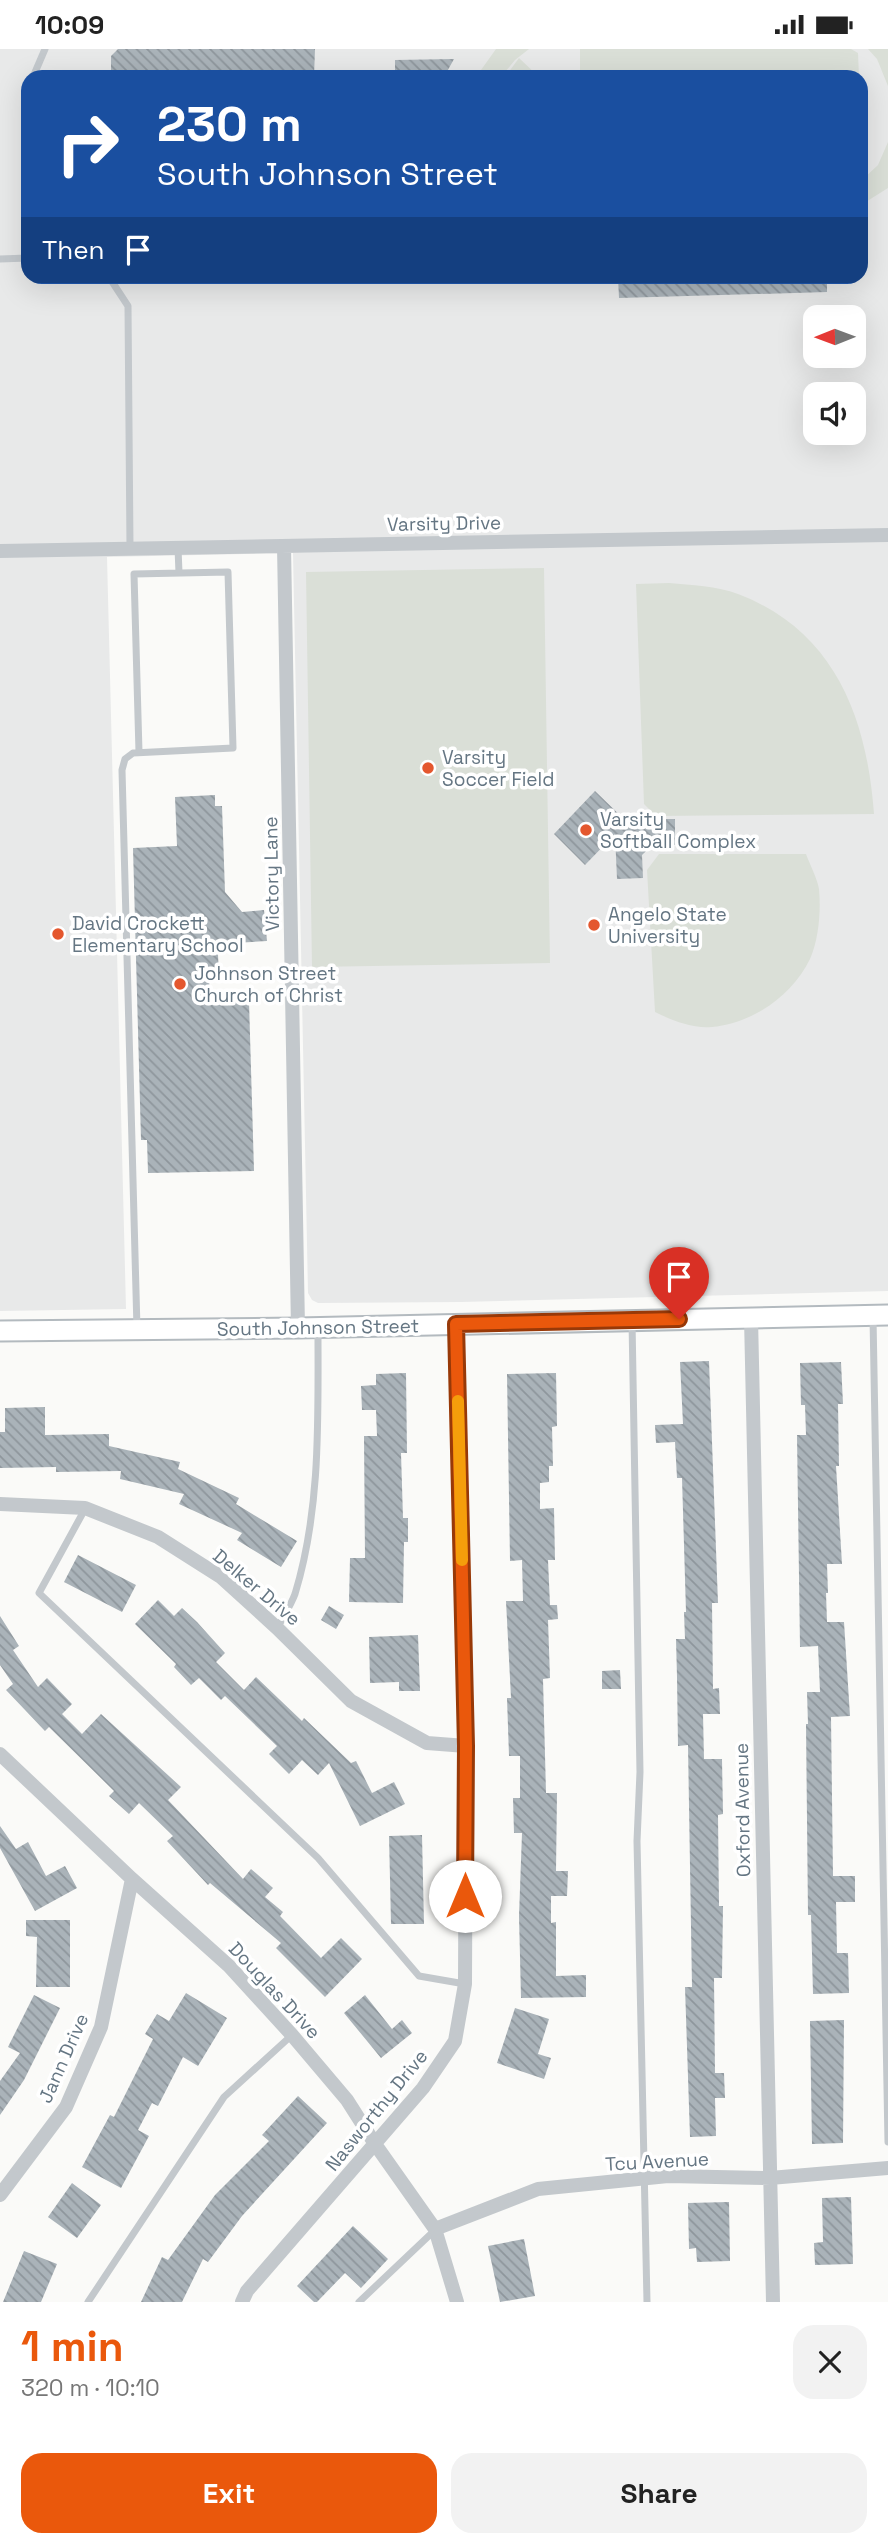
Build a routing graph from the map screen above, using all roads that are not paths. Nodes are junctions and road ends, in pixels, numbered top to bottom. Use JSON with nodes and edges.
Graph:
{"nodes":[{"id":1,"x":45,"y":49,"type":"edge"},
{"id":2,"x":36,"y":70,"type":"edge"},
{"id":3,"x":21,"y":258,"type":"edge"},
{"id":4,"x":0,"y":259,"type":"edge"},
{"id":5,"x":114,"y":284,"type":"edge"},
{"id":6,"x":888,"y":534,"type":"edge"},
{"id":7,"x":284,"y":546,"type":"junction"},
{"id":8,"x":178,"y":548,"type":"junction"},
{"id":9,"x":130,"y":549,"type":"junction"},
{"id":10,"x":0,"y":551,"type":"edge"},
{"id":11,"x":179,"y":573,"type":"junction"},
{"id":12,"x":139,"y":752,"type":"junction"},
{"id":13,"x":880,"y":1315,"type":"edge"},
{"id":14,"x":751,"y":1318,"type":"junction"},
{"id":15,"x":632,"y":1320,"type":"junction"},
{"id":16,"x":456,"y":1324,"type":"junction"},
{"id":17,"x":308,"y":1327,"type":"junction"},
{"id":18,"x":137,"y":1329,"type":"junction"},
{"id":19,"x":0,"y":1331,"type":"edge"},
{"id":20,"x":0,"y":1504,"type":"edge"},
{"id":21,"x":85,"y":1509,"type":"junction"},
{"id":22,"x":277,"y":1628,"type":"junction"},
{"id":23,"x":466,"y":1746,"type":"junction"},
{"id":24,"x":0,"y":1754,"type":"edge"},
{"id":25,"x":132,"y":1879,"type":"junction"},
{"id":26,"x":465,"y":1984,"type":"junction"},
{"id":27,"x":292,"y":2035,"type":"junction"},
{"id":28,"x":888,"y":2142,"type":"edge"},
{"id":29,"x":375,"y":2144,"type":"junction"},
{"id":30,"x":888,"y":2168,"type":"edge"},
{"id":31,"x":645,"y":2178,"type":"junction"},
{"id":32,"x":770,"y":2178,"type":"junction"},
{"id":33,"x":0,"y":2195,"type":"edge"},
{"id":34,"x":435,"y":2229,"type":"junction"},
{"id":35,"x":88,"y":2302,"type":"edge"},
{"id":36,"x":242,"y":2302,"type":"edge"},
{"id":37,"x":359,"y":2302,"type":"edge"},
{"id":38,"x":457,"y":2302,"type":"edge"},
{"id":39,"x":647,"y":2302,"type":"edge"},
{"id":40,"x":773,"y":2302,"type":"edge"}],
"edges":[{"from":1,"to":2,"type":"lane"},
{"from":3,"to":4,"type":"lane"},
{"from":5,"to":9,"type":"lane"},
{"from":6,"to":7,"type":"street","name":"Varsity Drive"},
{"from":7,"to":8,"type":"street","name":"Varsity Drive"},
{"from":7,"to":17,"type":"street","name":"Victory Lane"},
{"from":8,"to":9,"type":"street","name":"Varsity Drive"},
{"from":8,"to":11,"type":"lane"},
{"from":9,"to":10,"type":"street","name":"Varsity Drive"},
{"from":11,"to":12,"type":"lane"},
{"from":11,"to":12,"type":"lane"},
{"from":12,"to":18,"type":"lane"},
{"from":13,"to":14,"type":"main road","name":"South Johnson Street"},
{"from":13,"to":28,"type":"lane"},
{"from":14,"to":15,"type":"main road","name":"South Johnson Street"},
{"from":14,"to":32,"type":"street","name":"Oxford Avenue"},
{"from":15,"to":16,"type":"main road","name":"South Johnson Street"},
{"from":15,"to":31,"type":"lane"},
{"from":16,"to":17,"type":"main road","name":"South Johnson Street"},
{"from":16,"to":23,"type":"street","name":"Nasworthy Drive"},
{"from":17,"to":18,"type":"main road","name":"South Johnson Street"},
{"from":17,"to":22,"type":"lane"},
{"from":18,"to":19,"type":"main road","name":"South Johnson Street"},
{"from":20,"to":21,"type":"street","name":"Delker Drive"},
{"from":21,"to":22,"type":"street","name":"Delker Drive"},
{"from":21,"to":26,"type":"lane"},
{"from":22,"to":23,"type":"street","name":"Delker Drive"},
{"from":23,"to":26,"type":"street","name":"Nasworthy Drive"},
{"from":24,"to":25,"type":"street","name":"Douglas Drive"},
{"from":25,"to":27,"type":"street","name":"Douglas Drive"},
{"from":25,"to":33,"type":"street","name":"Jann Drive"},
{"from":26,"to":29,"type":"street","name":"Nasworthy Drive"},
{"from":27,"to":29,"type":"street","name":"Douglas Drive"},
{"from":27,"to":35,"type":"lane"},
{"from":29,"to":34,"type":"street","name":"Douglas Drive"},
{"from":29,"to":36,"type":"street","name":"Nasworthy Drive"},
{"from":30,"to":32,"type":"street","name":"Tcu Avenue"},
{"from":31,"to":32,"type":"street","name":"Tcu Avenue"},
{"from":31,"to":34,"type":"street","name":"Tcu Avenue"},
{"from":31,"to":39,"type":"lane"},
{"from":32,"to":40,"type":"street","name":"Oxford Avenue"},
{"from":34,"to":37,"type":"lane"},
{"from":34,"to":38,"type":"street","name":"Douglas Drive"}]}
